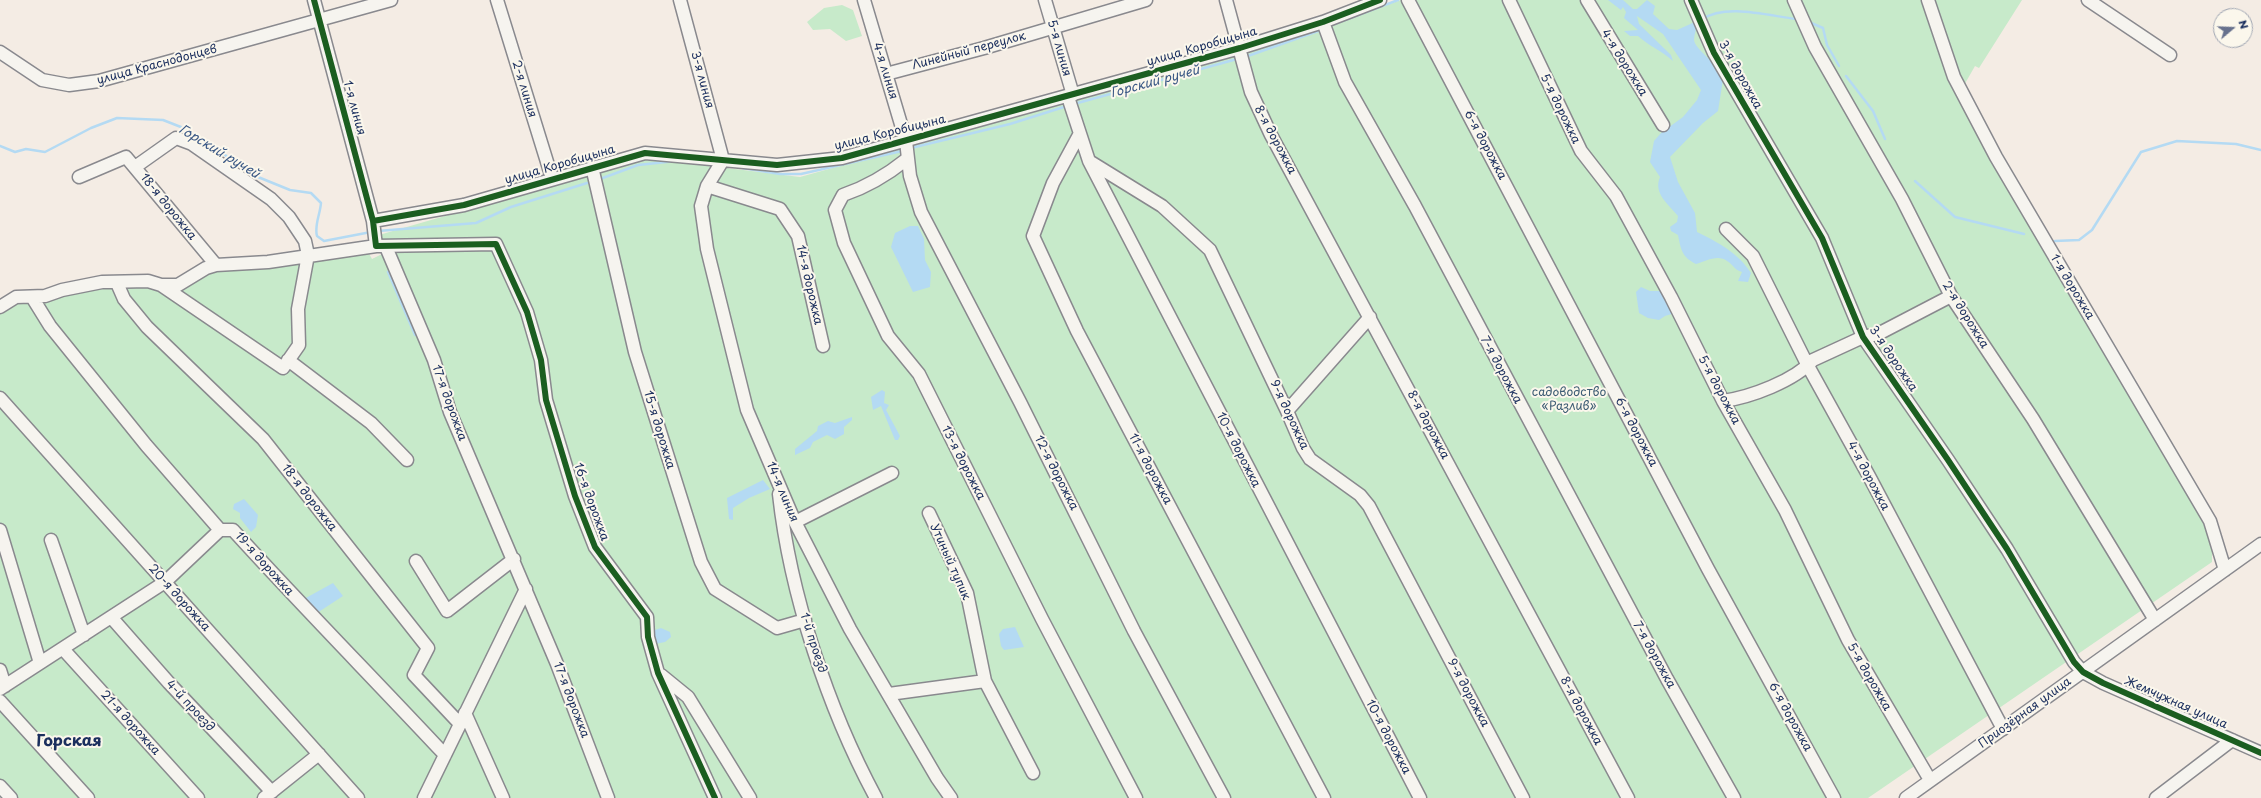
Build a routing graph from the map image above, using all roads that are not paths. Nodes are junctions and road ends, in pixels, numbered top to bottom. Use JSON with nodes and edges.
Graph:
{"nodes":[{"id":1,"x":314,"y":0,"type":"edge"},
{"id":2,"x":391,"y":0,"type":"edge"},
{"id":3,"x":497,"y":0,"type":"edge"},
{"id":4,"x":680,"y":0,"type":"edge"},
{"id":5,"x":864,"y":0,"type":"edge"},
{"id":6,"x":1045,"y":0,"type":"edge"},
{"id":7,"x":1146,"y":0,"type":"edge"},
{"id":8,"x":1226,"y":0,"type":"edge"},
{"id":9,"x":1380,"y":0,"type":"edge"},
{"id":10,"x":1408,"y":0,"type":"edge"},
{"id":11,"x":1509,"y":0,"type":"edge"},
{"id":12,"x":1587,"y":0,"type":"edge"},
{"id":13,"x":1691,"y":0,"type":"edge"},
{"id":14,"x":1794,"y":0,"type":"edge"},
{"id":15,"x":1928,"y":0,"type":"edge"},
{"id":16,"x":2088,"y":0,"type":"edge"},
{"id":17,"x":320,"y":21,"type":"junction"},
{"id":18,"x":1323,"y":22,"type":"junction"},
{"id":19,"x":1053,"y":27,"type":"junction"},
{"id":20,"x":1240,"y":48,"type":"junction"},
{"id":21,"x":0,"y":52,"type":"edge"},
{"id":22,"x":2170,"y":55,"type":"dead end"},
{"id":23,"x":886,"y":74,"type":"junction"},
{"id":24,"x":1070,"y":96,"type":"junction"},
{"id":25,"x":1663,"y":125,"type":"dead end"},
{"id":26,"x":1079,"y":135,"type":"junction"},
{"id":27,"x":906,"y":141,"type":"junction"},
{"id":28,"x":907,"y":159,"type":"junction"},
{"id":29,"x":723,"y":160,"type":"junction"},
{"id":30,"x":1088,"y":161,"type":"junction"},
{"id":31,"x":135,"y":167,"type":"junction"},
{"id":32,"x":592,"y":167,"type":"junction"},
{"id":33,"x":79,"y":177,"type":"dead end"},
{"id":34,"x":552,"y":178,"type":"junction"},
{"id":35,"x":707,"y":186,"type":"junction"},
{"id":36,"x":1726,"y":229,"type":"dead end"},
{"id":37,"x":377,"y":236,"type":"junction"},
{"id":38,"x":308,"y":255,"type":"junction"},
{"id":39,"x":216,"y":265,"type":"junction"},
{"id":40,"x":117,"y":282,"type":"junction"},
{"id":41,"x":161,"y":285,"type":"junction"},
{"id":42,"x":1951,"y":296,"type":"junction"},
{"id":43,"x":32,"y":297,"type":"junction"},
{"id":44,"x":0,"y":307,"type":"edge"},
{"id":45,"x":1370,"y":317,"type":"junction"},
{"id":46,"x":1863,"y":337,"type":"junction"},
{"id":47,"x":823,"y":346,"type":"dead end"},
{"id":48,"x":288,"y":360,"type":"junction"},
{"id":49,"x":1808,"y":366,"type":"junction"},
{"id":50,"x":0,"y":398,"type":"edge"},
{"id":51,"x":1723,"y":402,"type":"junction"},
{"id":52,"x":1288,"y":411,"type":"junction"},
{"id":53,"x":407,"y":460,"type":"dead end"},
{"id":54,"x":892,"y":473,"type":"dead end"},
{"id":55,"x":777,"y":481,"type":"junction"},
{"id":56,"x":929,"y":513,"type":"dead end"},
{"id":57,"x":794,"y":522,"type":"junction"},
{"id":58,"x":0,"y":530,"type":"edge"},
{"id":59,"x":220,"y":530,"type":"junction"},
{"id":60,"x":51,"y":540,"type":"dead end"},
{"id":61,"x":2261,"y":544,"type":"edge"},
{"id":62,"x":514,"y":559,"type":"junction"},
{"id":63,"x":416,"y":561,"type":"dead end"},
{"id":64,"x":2225,"y":570,"type":"junction"},
{"id":65,"x":165,"y":582,"type":"junction"},
{"id":66,"x":526,"y":589,"type":"junction"},
{"id":67,"x":111,"y":617,"type":"junction"},
{"id":68,"x":805,"y":620,"type":"junction"},
{"id":69,"x":2155,"y":620,"type":"junction"},
{"id":70,"x":84,"y":635,"type":"junction"},
{"id":71,"x":63,"y":648,"type":"junction"},
{"id":72,"x":40,"y":663,"type":"junction"},
{"id":73,"x":0,"y":670,"type":"edge"},
{"id":74,"x":2082,"y":672,"type":"junction"},
{"id":75,"x":658,"y":673,"type":"junction"},
{"id":76,"x":985,"y":681,"type":"junction"},
{"id":77,"x":3,"y":687,"type":"edge"},
{"id":78,"x":889,"y":694,"type":"junction"},
{"id":79,"x":0,"y":701,"type":"edge"},
{"id":80,"x":463,"y":718,"type":"junction"},
{"id":81,"x":2002,"y":729,"type":"junction"},
{"id":82,"x":2232,"y":740,"type":"junction"},
{"id":83,"x":2261,"y":753,"type":"edge"},
{"id":84,"x":319,"y":754,"type":"junction"},
{"id":85,"x":445,"y":755,"type":"junction"},
{"id":86,"x":1033,"y":773,"type":"dead end"},
{"id":87,"x":1930,"y":780,"type":"junction"},
{"id":88,"x":0,"y":786,"type":"edge"},
{"id":89,"x":268,"y":795,"type":"edge"},
{"id":90,"x":11,"y":798,"type":"edge"},
{"id":91,"x":88,"y":798,"type":"edge"},
{"id":92,"x":198,"y":798,"type":"edge"},
{"id":93,"x":358,"y":798,"type":"edge"},
{"id":94,"x":424,"y":798,"type":"edge"},
{"id":95,"x":503,"y":798,"type":"edge"},
{"id":96,"x":608,"y":798,"type":"edge"},
{"id":97,"x":715,"y":798,"type":"edge"},
{"id":98,"x":750,"y":798,"type":"edge"},
{"id":99,"x":876,"y":798,"type":"edge"},
{"id":100,"x":951,"y":798,"type":"edge"},
{"id":101,"x":1136,"y":798,"type":"edge"},
{"id":102,"x":1224,"y":798,"type":"edge"},
{"id":103,"x":1324,"y":798,"type":"edge"},
{"id":104,"x":1420,"y":798,"type":"edge"},
{"id":105,"x":1523,"y":798,"type":"edge"},
{"id":106,"x":1628,"y":798,"type":"edge"},
{"id":107,"x":1734,"y":798,"type":"edge"},
{"id":108,"x":1834,"y":798,"type":"edge"},
{"id":109,"x":1906,"y":798,"type":"edge"},
{"id":110,"x":2156,"y":798,"type":"edge"}],
"edges":[{"from":1,"to":17,"type":"street","name":"1-я линия"},
{"from":2,"to":17,"type":"street","name":"улица Краснодонцев"},
{"from":3,"to":34,"type":"street","name":"2-я линия"},
{"from":4,"to":29,"type":"street","name":"3-я линия"},
{"from":5,"to":23,"type":"street","name":"4-я линия"},
{"from":6,"to":19,"type":"street","name":"5-я линия"},
{"from":7,"to":19,"type":"street","name":"Линейный переулок"},
{"from":8,"to":20,"type":"street","name":"8-я дорожка"},
{"from":9,"to":18,"type":"street","name":"улица Коробицына"},
{"from":10,"to":108,"type":"street","name":"6-я дорожка"},
{"from":11,"to":51,"type":"street","name":"5-я дорожка"},
{"from":12,"to":25,"type":"street","name":"4-я дорожка"},
{"from":13,"to":46,"type":"street","name":"3-я дорожка"},
{"from":14,"to":42,"type":"street","name":"2-я дорожка"},
{"from":15,"to":64,"type":"street","name":"1-я дорожка"},
{"from":16,"to":22,"type":"street"},
{"from":17,"to":21,"type":"street","name":"улица Краснодонцев"},
{"from":17,"to":37,"type":"street","name":"1-я линия"},
{"from":18,"to":20,"type":"street","name":"улица Коробицына"},
{"from":18,"to":107,"type":"street","name":"7-я дорожка"},
{"from":19,"to":23,"type":"street","name":"Линейный переулок"},
{"from":19,"to":24,"type":"street","name":"5-я линия"},
{"from":20,"to":24,"type":"street","name":"улица Коробицына"},
{"from":20,"to":45,"type":"street","name":"8-я дорожка"},
{"from":23,"to":27,"type":"street","name":"4-я линия"},
{"from":24,"to":26,"type":"street","name":"10-я дорожка"},
{"from":24,"to":27,"type":"street","name":"улица Коробицына"},
{"from":26,"to":30,"type":"street","name":"10-я дорожка"},
{"from":26,"to":103,"type":"street","name":"11-я дорожка"},
{"from":27,"to":28,"type":"street","name":"12-я дорожка"},
{"from":27,"to":29,"type":"street","name":"улица Коробицына"},
{"from":28,"to":101,"type":"street","name":"13-я дорожка"},
{"from":28,"to":102,"type":"street","name":"12-я дорожка"},
{"from":29,"to":32,"type":"street","name":"улица Коробицына"},
{"from":29,"to":35,"type":"street","name":"14-я линия"},
{"from":30,"to":52,"type":"street","name":"9-я дорожка"},
{"from":30,"to":104,"type":"street","name":"10-я дорожка"},
{"from":31,"to":33,"type":"street","name":"18-я дорожка"},
{"from":31,"to":38,"type":"street","name":"18-я дорожка"},
{"from":31,"to":39,"type":"street","name":"18-я дорожка"},
{"from":32,"to":34,"type":"street","name":"улица Коробицына"},
{"from":32,"to":68,"type":"street","name":"15-я дорожка"},
{"from":34,"to":37,"type":"street","name":"улица Коробицына"},
{"from":35,"to":47,"type":"street","name":"14-я дорожка"},
{"from":35,"to":55,"type":"street","name":"14-я линия"},
{"from":36,"to":49,"type":"street","name":"4-я дорожка"},
{"from":37,"to":38,"type":"street"},
{"from":37,"to":62,"type":"street","name":"17-я дорожка"},
{"from":37,"to":75,"type":"street","name":"16-я дорожка"},
{"from":38,"to":39,"type":"street"},
{"from":38,"to":48,"type":"street","name":"18-я дорожка"},
{"from":39,"to":41,"type":"street"},
{"from":40,"to":41,"type":"street"},
{"from":40,"to":43,"type":"street"},
{"from":40,"to":80,"type":"street","name":"18-я дорожка"},
{"from":41,"to":48,"type":"street"},
{"from":42,"to":46,"type":"street"},
{"from":42,"to":69,"type":"street","name":"2-я дорожка"},
{"from":43,"to":44,"type":"street"},
{"from":43,"to":59,"type":"street","name":"19-я дорожка"},
{"from":45,"to":52,"type":"street"},
{"from":45,"to":106,"type":"street","name":"8-я дорожка"},
{"from":46,"to":49,"type":"street"},
{"from":46,"to":74,"type":"street","name":"3-я дорожка"},
{"from":48,"to":53,"type":"street"},
{"from":49,"to":51,"type":"street"},
{"from":49,"to":81,"type":"street","name":"4-я дорожка"},
{"from":50,"to":65,"type":"street","name":"20-я дорожка"},
{"from":51,"to":87,"type":"street","name":"5-я дорожка"},
{"from":52,"to":105,"type":"street","name":"9-я дорожка"},
{"from":54,"to":57,"type":"street"},
{"from":55,"to":57,"type":"street","name":"14-я линия"},
{"from":55,"to":68,"type":"street","name":"1-й проезд"},
{"from":56,"to":76,"type":"street","name":"Утиный тупик"},
{"from":57,"to":78,"type":"street","name":"14-я линия"},
{"from":58,"to":72,"type":"street"},
{"from":59,"to":65,"type":"street"},
{"from":59,"to":85,"type":"street","name":"19-я дорожка"},
{"from":60,"to":70,"type":"street"},
{"from":61,"to":64,"type":"street","name":"Приозёрная улица"},
{"from":62,"to":63,"type":"street"},
{"from":62,"to":66,"type":"street","name":"17-я дорожка"},
{"from":64,"to":69,"type":"street","name":"Приозёрная улица"},
{"from":65,"to":67,"type":"street"},
{"from":65,"to":84,"type":"street","name":"20-я дорожка"},
{"from":66,"to":80,"type":"street"},
{"from":66,"to":96,"type":"street","name":"17-я дорожка"},
{"from":67,"to":70,"type":"street"},
{"from":67,"to":89,"type":"street","name":"4-й проезд"},
{"from":68,"to":99,"type":"street","name":"1-й проезд"},
{"from":69,"to":74,"type":"street","name":"Приозёрная улица"},
{"from":70,"to":71,"type":"street"},
{"from":71,"to":72,"type":"street"},
{"from":71,"to":92,"type":"street","name":"21-я дорожка"},
{"from":72,"to":77,"type":"street"},
{"from":73,"to":77,"type":"street"},
{"from":74,"to":81,"type":"street","name":"Приозёрная улица"},
{"from":74,"to":82,"type":"street","name":"Жемчужная улица"},
{"from":75,"to":97,"type":"street","name":"16-я дорожка"},
{"from":75,"to":98,"type":"street"},
{"from":76,"to":78,"type":"street"},
{"from":76,"to":86,"type":"street","name":"Утиный тупик"},
{"from":78,"to":100,"type":"street","name":"14-я линия"},
{"from":79,"to":91,"type":"street"},
{"from":80,"to":85,"type":"street"},
{"from":80,"to":95,"type":"street","name":"18-я дорожка"},
{"from":81,"to":87,"type":"street","name":"Приозёрная улица"},
{"from":82,"to":83,"type":"street","name":"Жемчужная улица"},
{"from":82,"to":110,"type":"street"},
{"from":84,"to":89,"type":"street"},
{"from":84,"to":93,"type":"street","name":"20-я дорожка"},
{"from":85,"to":94,"type":"street"},
{"from":87,"to":109,"type":"street","name":"Приозёрная улица"},
{"from":88,"to":90,"type":"street"}]}
